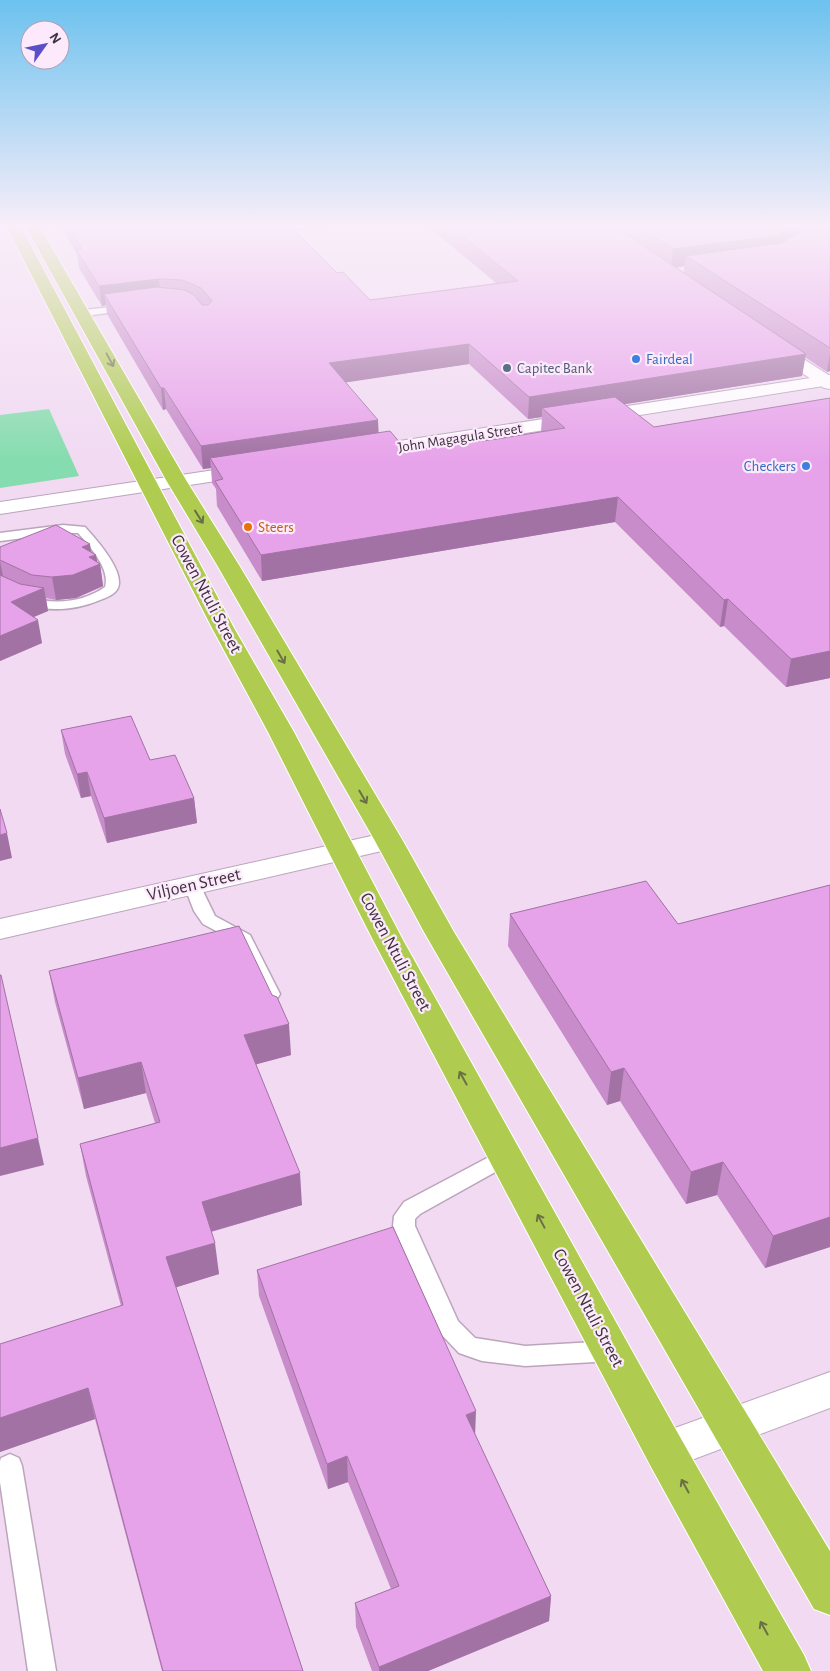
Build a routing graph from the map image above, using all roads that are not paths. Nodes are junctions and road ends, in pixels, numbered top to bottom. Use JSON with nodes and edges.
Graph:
{"nodes":[{"id":1,"x":55,"y":305,"type":"edge"},
{"id":2,"x":80,"y":305,"type":"edge"},
{"id":3,"x":137,"y":306,"type":"edge"},
{"id":4,"x":85,"y":314,"type":"junction"},
{"id":5,"x":761,"y":338,"type":"edge"},
{"id":6,"x":828,"y":381,"type":"edge"},
{"id":7,"x":350,"y":455,"type":"edge"},
{"id":8,"x":264,"y":468,"type":"edge"},
{"id":9,"x":177,"y":482,"type":"junction"},
{"id":10,"x":149,"y":486,"type":"junction"},
{"id":11,"x":0,"y":508,"type":"edge"},
{"id":12,"x":0,"y":537,"type":"edge"},
{"id":13,"x":0,"y":587,"type":"edge"},
{"id":14,"x":389,"y":841,"type":"junction"},
{"id":15,"x":342,"y":851,"type":"junction"},
{"id":16,"x":192,"y":885,"type":"junction"},
{"id":17,"x":0,"y":929,"type":"edge"},
{"id":18,"x":279,"y":1012,"type":"edge"},
{"id":19,"x":506,"y":1156,"type":"junction"},
{"id":20,"x":612,"y":1351,"type":"junction"},
{"id":21,"x":830,"y":1390,"type":"edge"},
{"id":22,"x":731,"y":1426,"type":"junction"},
{"id":23,"x":666,"y":1450,"type":"junction"},
{"id":24,"x":10,"y":1466,"type":"dead end"},
{"id":25,"x":830,"y":1593,"type":"edge"},
{"id":26,"x":42,"y":1671,"type":"edge"},
{"id":27,"x":788,"y":1671,"type":"edge"}],
"edges":[{"from":1,"to":10,"type":"highway","name":"Cowen Ntuli Street"},
{"from":2,"to":4,"type":"highway","name":"Cowen Ntuli Street"},
{"from":3,"to":4,"type":"lane"},
{"from":4,"to":9,"type":"highway","name":"Cowen Ntuli Street","one_way":true},
{"from":5,"to":6,"type":"street"},
{"from":6,"to":7,"type":"street","name":"John Magagula Street"},
{"from":8,"to":9,"type":"street"},
{"from":9,"to":10,"type":"street"},
{"from":9,"to":14,"type":"highway","name":"Cowen Ntuli Street","one_way":true},
{"from":10,"to":11,"type":"street"},
{"from":10,"to":15,"type":"highway","name":"Cowen Ntuli Street"},
{"from":12,"to":13,"type":"lane"},
{"from":14,"to":15,"type":"street","name":"Viljoen Street"},
{"from":14,"to":22,"type":"highway","name":"Cowen Ntuli Street"},
{"from":15,"to":16,"type":"street","name":"Viljoen Street"},
{"from":19,"to":15,"type":"highway","name":"Cowen Ntuli Street","one_way":true},
{"from":16,"to":17,"type":"street","name":"Viljoen Street"},
{"from":16,"to":18,"type":"lane"},
{"from":20,"to":19,"type":"highway","name":"Cowen Ntuli Street","one_way":true},
{"from":19,"to":20,"type":"lane"},
{"from":20,"to":23,"type":"highway","name":"Cowen Ntuli Street"},
{"from":21,"to":22,"type":"street"},
{"from":22,"to":23,"type":"street"},
{"from":22,"to":25,"type":"highway","name":"Cowen Ntuli Street"},
{"from":27,"to":23,"type":"highway","name":"Cowen Ntuli Street","one_way":true},
{"from":24,"to":26,"type":"lane"}]}
